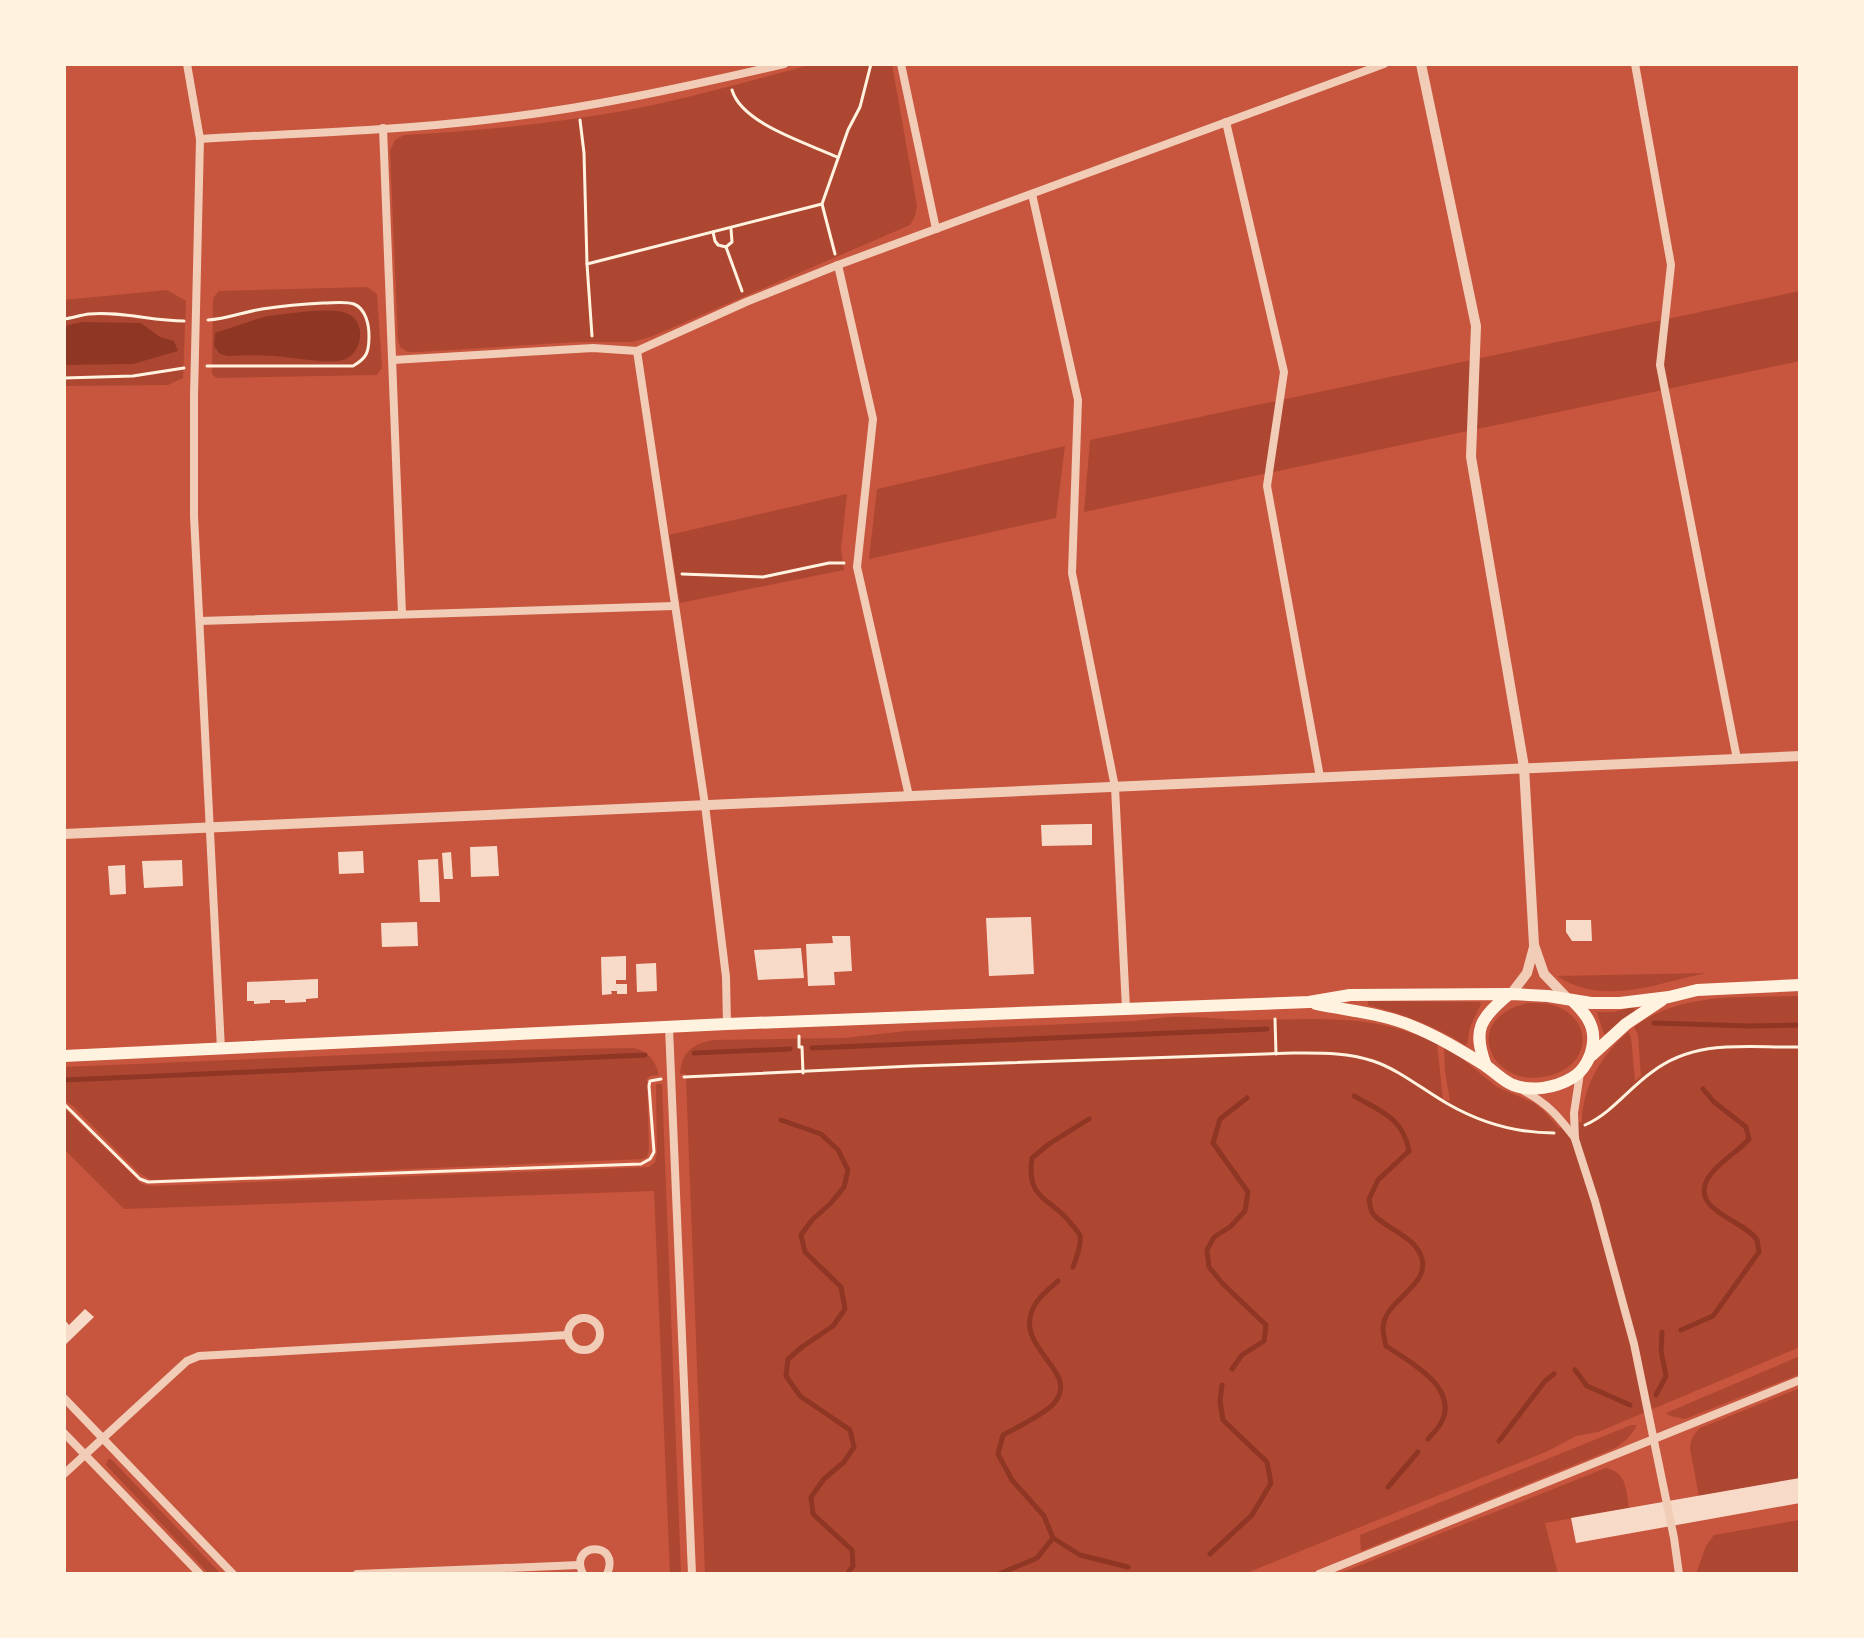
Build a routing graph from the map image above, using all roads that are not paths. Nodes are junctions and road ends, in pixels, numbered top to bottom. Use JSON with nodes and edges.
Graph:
{"nodes":[{"id":1,"x":187,"y":64,"type":"edge"},
{"id":2,"x":784,"y":64,"type":"edge"},
{"id":3,"x":901,"y":64,"type":"edge"},
{"id":4,"x":1384,"y":64,"type":"edge"},
{"id":5,"x":1421,"y":64,"type":"edge"},
{"id":6,"x":1635,"y":64,"type":"edge"},
{"id":7,"x":1226,"y":122,"type":"junction"},
{"id":8,"x":383,"y":128,"type":"junction"},
{"id":9,"x":200,"y":139,"type":"junction"},
{"id":10,"x":1032,"y":194,"type":"junction"},
{"id":11,"x":936,"y":229,"type":"junction"},
{"id":12,"x":838,"y":265,"type":"junction"},
{"id":13,"x":637,"y":351,"type":"junction"},
{"id":14,"x":393,"y":360,"type":"junction"},
{"id":15,"x":674,"y":606,"type":"junction"},
{"id":16,"x":402,"y":614,"type":"junction"},
{"id":17,"x":200,"y":621,"type":"junction"},
{"id":18,"x":1800,"y":756,"type":"edge"},
{"id":19,"x":1737,"y":759,"type":"junction"},
{"id":20,"x":1524,"y":767,"type":"junction"},
{"id":21,"x":1320,"y":777,"type":"junction"},
{"id":22,"x":1115,"y":787,"type":"junction"},
{"id":23,"x":909,"y":796,"type":"junction"},
{"id":24,"x":705,"y":805,"type":"junction"},
{"id":25,"x":210,"y":828,"type":"junction"},
{"id":26,"x":64,"y":834,"type":"edge"},
{"id":27,"x":1534,"y":945,"type":"junction"},
{"id":28,"x":1800,"y":985,"type":"edge"},
{"id":29,"x":1510,"y":994,"type":"junction"},
{"id":30,"x":1669,"y":997,"type":"junction"},
{"id":31,"x":1568,"y":998,"type":"junction"},
{"id":32,"x":1309,"y":1002,"type":"junction"},
{"id":33,"x":1126,"y":1009,"type":"junction"},
{"id":34,"x":727,"y":1024,"type":"junction"},
{"id":35,"x":669,"y":1027,"type":"junction"},
{"id":36,"x":221,"y":1049,"type":"junction"},
{"id":37,"x":64,"y":1056,"type":"edge"},
{"id":38,"x":1591,"y":1056,"type":"junction"},
{"id":39,"x":1486,"y":1066,"type":"junction"},
{"id":40,"x":1580,"y":1073,"type":"junction"},
{"id":41,"x":1513,"y":1085,"type":"junction"},
{"id":42,"x":1575,"y":1139,"type":"junction"},
{"id":43,"x":568,"y":1335,"type":"dead end"},
{"id":44,"x":1800,"y":1380,"type":"edge"},
{"id":45,"x":64,"y":1398,"type":"edge"},
{"id":46,"x":64,"y":1433,"type":"edge"},
{"id":47,"x":102,"y":1438,"type":"junction"},
{"id":48,"x":1652,"y":1439,"type":"junction"},
{"id":49,"x":84,"y":1454,"type":"junction"},
{"id":50,"x":64,"y":1474,"type":"edge"},
{"id":51,"x":581,"y":1570,"type":"edge"},
{"id":52,"x":200,"y":1574,"type":"edge"},
{"id":53,"x":233,"y":1574,"type":"edge"},
{"id":54,"x":357,"y":1574,"type":"edge"},
{"id":55,"x":607,"y":1574,"type":"edge"},
{"id":56,"x":692,"y":1574,"type":"edge"},
{"id":57,"x":1319,"y":1574,"type":"edge"},
{"id":58,"x":1679,"y":1574,"type":"edge"}],
"edges":[{"from":1,"to":9,"type":"street"},
{"from":2,"to":8,"type":"street"},
{"from":3,"to":11,"type":"street"},
{"from":4,"to":7,"type":"street"},
{"from":5,"to":20,"type":"street"},
{"from":6,"to":19,"type":"street"},
{"from":7,"to":10,"type":"street"},
{"from":7,"to":21,"type":"street"},
{"from":8,"to":9,"type":"street"},
{"from":8,"to":14,"type":"street"},
{"from":9,"to":17,"type":"street"},
{"from":10,"to":11,"type":"street"},
{"from":10,"to":22,"type":"street"},
{"from":11,"to":12,"type":"street"},
{"from":12,"to":13,"type":"street"},
{"from":12,"to":23,"type":"street"},
{"from":13,"to":14,"type":"street"},
{"from":13,"to":15,"type":"street"},
{"from":14,"to":16,"type":"street"},
{"from":15,"to":16,"type":"street"},
{"from":15,"to":24,"type":"street"},
{"from":16,"to":17,"type":"street"},
{"from":17,"to":25,"type":"street"},
{"from":18,"to":19,"type":"street"},
{"from":19,"to":20,"type":"street"},
{"from":20,"to":21,"type":"street"},
{"from":20,"to":27,"type":"street"},
{"from":21,"to":22,"type":"street"},
{"from":22,"to":23,"type":"street"},
{"from":22,"to":33,"type":"street"},
{"from":23,"to":24,"type":"street"},
{"from":24,"to":25,"type":"street"},
{"from":24,"to":34,"type":"street"},
{"from":25,"to":26,"type":"street"},
{"from":25,"to":36,"type":"street"},
{"from":27,"to":29,"type":"street"},
{"from":27,"to":31,"type":"street"},
{"from":28,"to":30,"type":"main road"},
{"from":29,"to":31,"type":"main road"},
{"from":29,"to":32,"type":"main road"},
{"from":29,"to":39,"type":"main road"},
{"from":30,"to":31,"type":"main road"},
{"from":30,"to":38,"type":"main road"},
{"from":31,"to":38,"type":"main road"},
{"from":32,"to":33,"type":"main road"},
{"from":32,"to":39,"type":"main road"},
{"from":33,"to":34,"type":"main road"},
{"from":34,"to":35,"type":"main road"},
{"from":35,"to":36,"type":"main road"},
{"from":35,"to":56,"type":"street"},
{"from":36,"to":37,"type":"main road"},
{"from":38,"to":40,"type":"main road"},
{"from":39,"to":41,"type":"main road"},
{"from":40,"to":41,"type":"main road"},
{"from":40,"to":42,"type":"street"},
{"from":41,"to":42,"type":"street"},
{"from":42,"to":48,"type":"street"},
{"from":43,"to":47,"type":"street"},
{"from":44,"to":48,"type":"street"},
{"from":45,"to":47,"type":"street"},
{"from":46,"to":49,"type":"street"},
{"from":47,"to":49,"type":"street"},
{"from":47,"to":53,"type":"street"},
{"from":48,"to":57,"type":"street"},
{"from":48,"to":58,"type":"street"},
{"from":49,"to":50,"type":"street"},
{"from":49,"to":52,"type":"street"},
{"from":51,"to":54,"type":"street"},
{"from":51,"to":55,"type":"street"}]}
